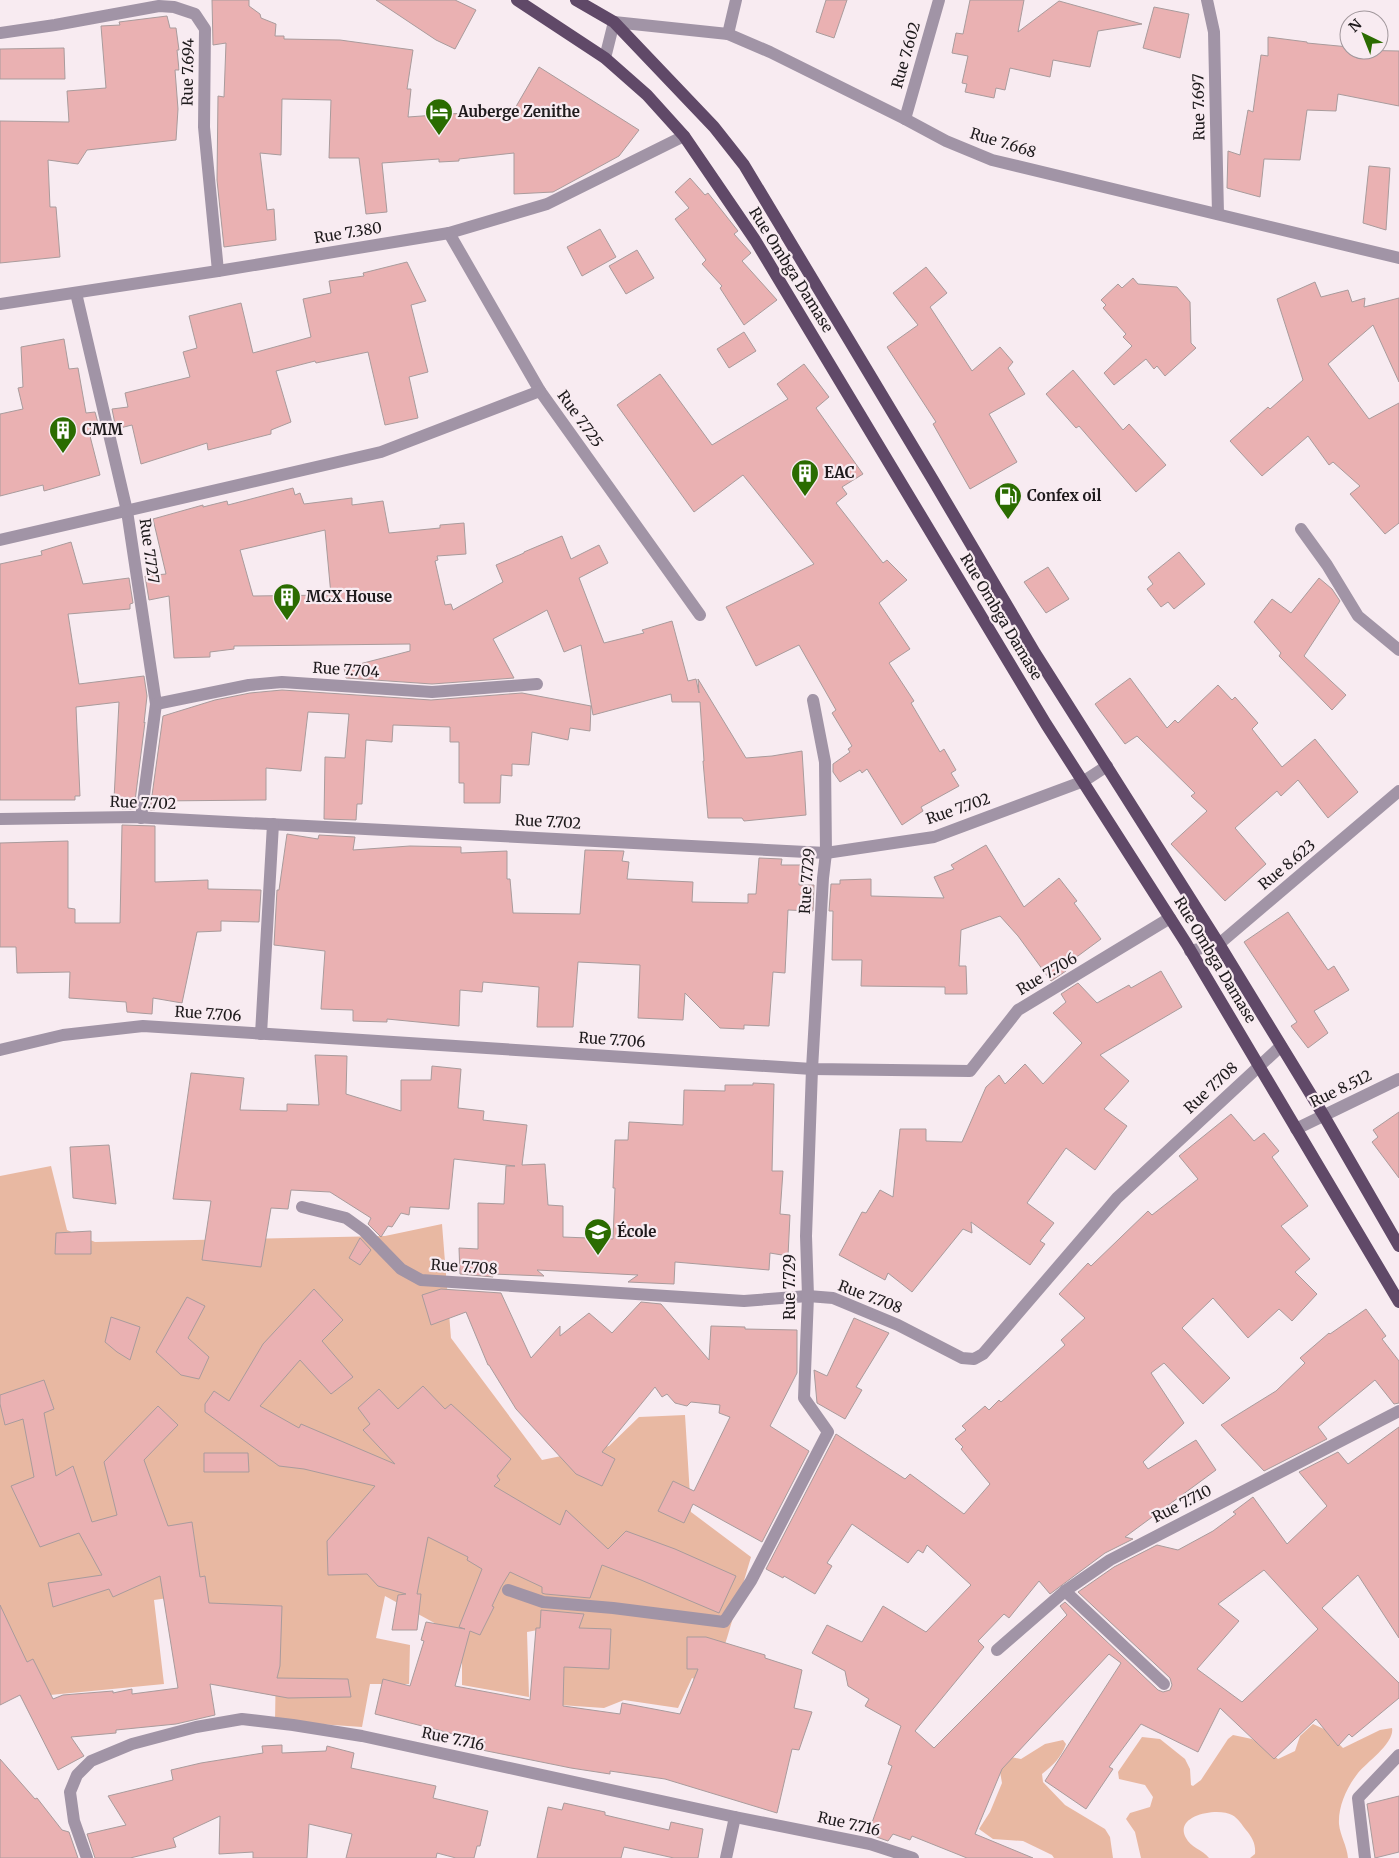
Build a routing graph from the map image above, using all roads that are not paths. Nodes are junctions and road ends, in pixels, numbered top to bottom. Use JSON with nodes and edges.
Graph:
{"nodes":[{"id":1,"x":517,"y":0,"type":"edge"},
{"id":2,"x":576,"y":0,"type":"edge"},
{"id":3,"x":736,"y":0,"type":"edge"},
{"id":4,"x":939,"y":0,"type":"edge"},
{"id":5,"x":1207,"y":0,"type":"edge"},
{"id":6,"x":614,"y":22,"type":"junction"},
{"id":7,"x":0,"y":33,"type":"edge"},
{"id":8,"x":728,"y":34,"type":"junction"},
{"id":9,"x":606,"y":58,"type":"junction"},
{"id":10,"x":905,"y":118,"type":"junction"},
{"id":11,"x":684,"y":136,"type":"junction"},
{"id":12,"x":1218,"y":214,"type":"junction"},
{"id":13,"x":449,"y":233,"type":"junction"},
{"id":14,"x":1399,"y":258,"type":"edge"},
{"id":15,"x":218,"y":271,"type":"junction"},
{"id":16,"x":76,"y":293,"type":"junction"},
{"id":17,"x":0,"y":304,"type":"edge"},
{"id":18,"x":540,"y":391,"type":"junction"},
{"id":19,"x":127,"y":511,"type":"junction"},
{"id":20,"x":1301,"y":528,"type":"dead end"},
{"id":21,"x":0,"y":540,"type":"edge"},
{"id":22,"x":700,"y":615,"type":"dead end"},
{"id":23,"x":1399,"y":650,"type":"edge"},
{"id":24,"x":537,"y":684,"type":"dead end"},
{"id":25,"x":813,"y":700,"type":"dead end"},
{"id":26,"x":156,"y":704,"type":"junction"},
{"id":27,"x":1107,"y":766,"type":"junction"},
{"id":28,"x":1084,"y":781,"type":"junction"},
{"id":29,"x":1399,"y":791,"type":"edge"},
{"id":30,"x":141,"y":818,"type":"junction"},
{"id":31,"x":0,"y":819,"type":"edge"},
{"id":32,"x":273,"y":824,"type":"junction"},
{"id":33,"x":826,"y":853,"type":"junction"},
{"id":34,"x":1170,"y":918,"type":"junction"},
{"id":35,"x":1219,"y":944,"type":"junction"},
{"id":36,"x":1190,"y":951,"type":"junction"},
{"id":37,"x":261,"y":1034,"type":"junction"},
{"id":38,"x":1282,"y":1046,"type":"junction"},
{"id":39,"x":0,"y":1050,"type":"edge"},
{"id":40,"x":1259,"y":1065,"type":"junction"},
{"id":41,"x":812,"y":1068,"type":"junction"},
{"id":42,"x":1399,"y":1079,"type":"edge"},
{"id":43,"x":1324,"y":1116,"type":"junction"},
{"id":44,"x":1296,"y":1129,"type":"junction"},
{"id":45,"x":302,"y":1207,"type":"dead end"},
{"id":46,"x":1399,"y":1246,"type":"edge"},
{"id":47,"x":808,"y":1296,"type":"junction"},
{"id":48,"x":1399,"y":1302,"type":"edge"},
{"id":49,"x":1399,"y":1410,"type":"edge"},
{"id":50,"x":508,"y":1590,"type":"dead end"},
{"id":51,"x":1065,"y":1591,"type":"junction"},
{"id":52,"x":997,"y":1650,"type":"dead end"},
{"id":53,"x":1164,"y":1684,"type":"dead end"},
{"id":54,"x":1399,"y":1755,"type":"edge"},
{"id":55,"x":735,"y":1817,"type":"junction"},
{"id":56,"x":87,"y":1858,"type":"edge"},
{"id":57,"x":726,"y":1858,"type":"edge"},
{"id":58,"x":913,"y":1858,"type":"edge"},
{"id":59,"x":1366,"y":1858,"type":"edge"}],
"edges":[{"from":1,"to":9,"type":"main road","name":"Rue Ombga Damase"},
{"from":2,"to":6,"type":"main road","name":"Rue Ombga Damase"},
{"from":3,"to":8,"type":"street"},
{"from":4,"to":10,"type":"street","name":"Rue 7.602"},
{"from":5,"to":12,"type":"street","name":"Rue 7.697"},
{"from":6,"to":8,"type":"street","name":"Rue 7.668"},
{"from":6,"to":9,"type":"street"},
{"from":6,"to":27,"type":"main road","name":"Rue Ombga Damase"},
{"from":7,"to":15,"type":"street","name":"Rue 7.694"},
{"from":8,"to":10,"type":"street","name":"Rue 7.668"},
{"from":9,"to":11,"type":"main road","name":"Rue Ombga Damase"},
{"from":10,"to":12,"type":"street","name":"Rue 7.668"},
{"from":11,"to":13,"type":"street","name":"Rue 7.380"},
{"from":11,"to":28,"type":"main road","name":"Rue Ombga Damase"},
{"from":12,"to":14,"type":"street","name":"Rue 7.668"},
{"from":13,"to":15,"type":"street","name":"Rue 7.380"},
{"from":13,"to":18,"type":"street","name":"Rue 7.725"},
{"from":15,"to":16,"type":"street","name":"Rue 7.380"},
{"from":16,"to":17,"type":"street","name":"Rue 7.380"},
{"from":16,"to":19,"type":"street","name":"Rue 7.727"},
{"from":18,"to":19,"type":"street"},
{"from":18,"to":22,"type":"street","name":"Rue 7.725"},
{"from":19,"to":21,"type":"street"},
{"from":19,"to":26,"type":"street","name":"Rue 7.727"},
{"from":20,"to":23,"type":"street"},
{"from":24,"to":26,"type":"street","name":"Rue 7.704"},
{"from":25,"to":33,"type":"street","name":"Rue 7.729"},
{"from":26,"to":30,"type":"street","name":"Rue 7.727"},
{"from":27,"to":28,"type":"street","name":"Rue 7.702"},
{"from":27,"to":35,"type":"main road","name":"Rue Ombga Damase"},
{"from":28,"to":33,"type":"street","name":"Rue 7.702"},
{"from":28,"to":34,"type":"main road","name":"Rue Ombga Damase"},
{"from":29,"to":35,"type":"street","name":"Rue 8.623"},
{"from":30,"to":31,"type":"street","name":"Rue 7.702"},
{"from":30,"to":32,"type":"street","name":"Rue 7.702"},
{"from":32,"to":33,"type":"street","name":"Rue 7.702"},
{"from":32,"to":37,"type":"street"},
{"from":33,"to":41,"type":"street","name":"Rue 7.729"},
{"from":34,"to":36,"type":"main road","name":"Rue Ombga Damase"},
{"from":34,"to":41,"type":"street","name":"Rue 7.706"},
{"from":35,"to":36,"type":"street","name":"Rue 8.623"},
{"from":35,"to":38,"type":"main road","name":"Rue Ombga Damase"},
{"from":36,"to":40,"type":"main road","name":"Rue Ombga Damase"},
{"from":37,"to":39,"type":"street","name":"Rue 7.706"},
{"from":37,"to":41,"type":"street","name":"Rue 7.706"},
{"from":38,"to":40,"type":"street","name":"Rue 7.708"},
{"from":38,"to":43,"type":"main road","name":"Rue Ombga Damase"},
{"from":40,"to":44,"type":"main road","name":"Rue Ombga Damase"},
{"from":40,"to":47,"type":"street","name":"Rue 7.708"},
{"from":41,"to":47,"type":"street","name":"Rue 7.729"},
{"from":42,"to":43,"type":"street","name":"Rue 8.512"},
{"from":43,"to":44,"type":"street","name":"Rue 8.512"},
{"from":43,"to":46,"type":"main road","name":"Rue Ombga Damase"},
{"from":44,"to":48,"type":"main road","name":"Rue Ombga Damase"},
{"from":45,"to":47,"type":"street","name":"Rue 7.708"},
{"from":47,"to":50,"type":"street","name":"Rue 7.729"},
{"from":49,"to":51,"type":"street","name":"Rue 7.710"},
{"from":51,"to":52,"type":"street","name":"Rue 7.710"},
{"from":51,"to":53,"type":"street"},
{"from":54,"to":59,"type":"street"},
{"from":55,"to":56,"type":"street","name":"Rue 7.716"},
{"from":55,"to":57,"type":"street"},
{"from":55,"to":58,"type":"street","name":"Rue 7.716"}]}
